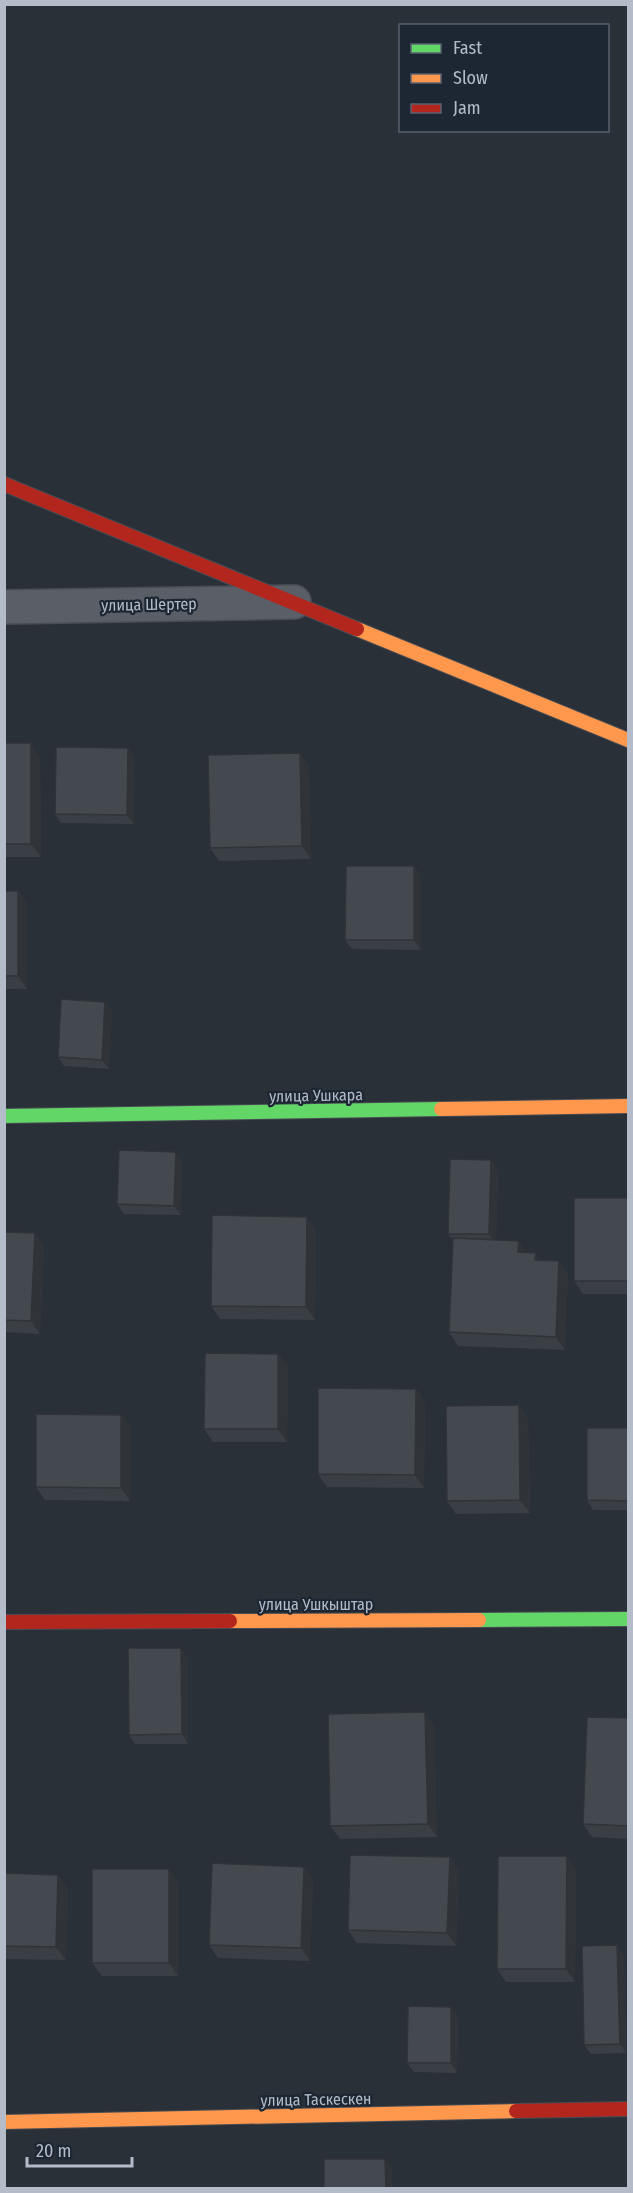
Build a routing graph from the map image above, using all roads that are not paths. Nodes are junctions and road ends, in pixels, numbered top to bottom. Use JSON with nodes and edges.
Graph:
{"nodes":[{"id":1,"x":4,"y":484,"type":"edge"},
{"id":2,"x":294,"y":602,"type":"junction"},
{"id":3,"x":4,"y":607,"type":"edge"},
{"id":4,"x":628,"y":740,"type":"edge"},
{"id":5,"x":628,"y":1106,"type":"edge"},
{"id":6,"x":4,"y":1116,"type":"edge"},
{"id":7,"x":628,"y":1619,"type":"edge"},
{"id":8,"x":4,"y":1622,"type":"edge"},
{"id":9,"x":628,"y":2109,"type":"edge"},
{"id":10,"x":4,"y":2122,"type":"edge"}],
"edges":[{"from":1,"to":2,"type":"street"},
{"from":2,"to":3,"type":"street","name":"улица Шертер"},
{"from":2,"to":4,"type":"street"},
{"from":5,"to":6,"type":"street","name":"улица Ушкара"},
{"from":7,"to":8,"type":"street","name":"улица Ушкыштар"},
{"from":9,"to":10,"type":"street","name":"улица Таскескен"}]}
